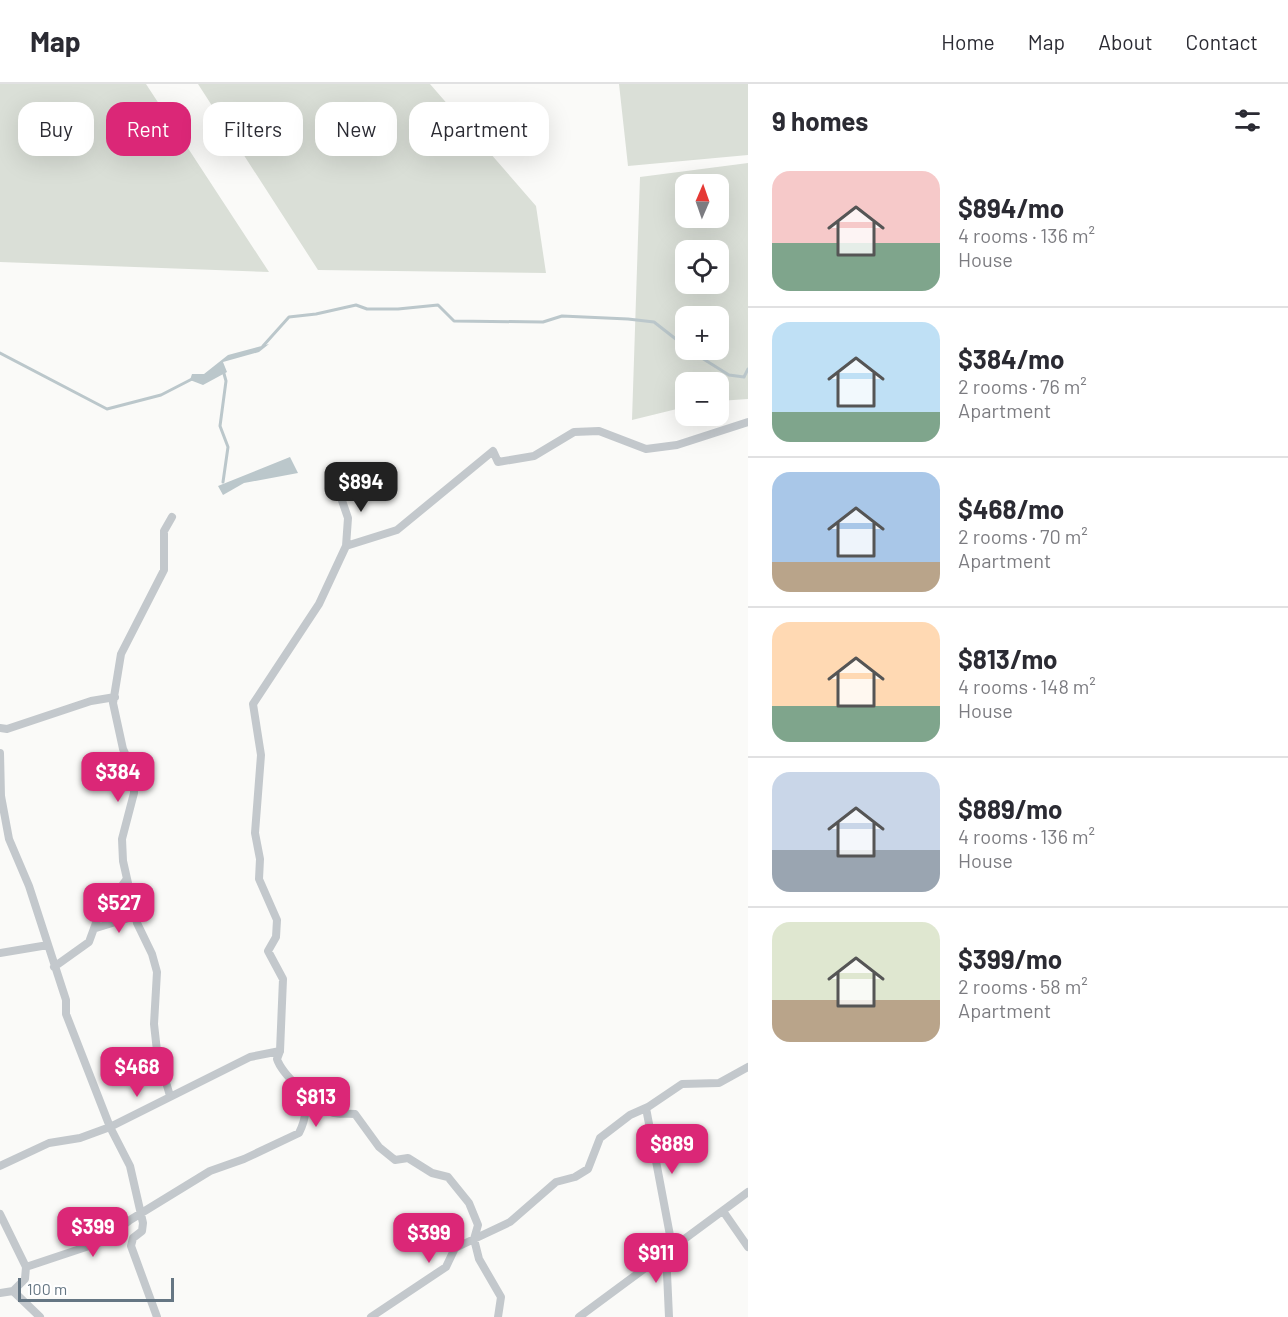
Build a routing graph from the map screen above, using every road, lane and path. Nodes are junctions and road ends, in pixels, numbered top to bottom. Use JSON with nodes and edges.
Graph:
{"nodes":[{"id":1,"x":748,"y":422,"type":"edge"},
{"id":2,"x":337,"y":486,"type":"dead end"},
{"id":3,"x":172,"y":517,"type":"dead end"},
{"id":4,"x":346,"y":546,"type":"junction"},
{"id":5,"x":115,"y":697,"type":"junction"},
{"id":6,"x":0,"y":728,"type":"edge"},
{"id":7,"x":0,"y":753,"type":"edge"},
{"id":8,"x":126,"y":880,"type":"junction"},
{"id":9,"x":135,"y":916,"type":"junction"},
{"id":10,"x":96,"y":928,"type":"junction"},
{"id":11,"x":48,"y":945,"type":"junction"},
{"id":12,"x":0,"y":953,"type":"edge"},
{"id":13,"x":54,"y":967,"type":"junction"},
{"id":14,"x":280,"y":1051,"type":"junction"},
{"id":15,"x":748,"y":1067,"type":"edge"},
{"id":16,"x":301,"y":1089,"type":"junction"},
{"id":17,"x":170,"y":1096,"type":"junction"},
{"id":18,"x":646,"y":1108,"type":"junction"},
{"id":19,"x":110,"y":1127,"type":"junction"},
{"id":20,"x":0,"y":1166,"type":"edge"},
{"id":21,"x":748,"y":1192,"type":"edge"},
{"id":22,"x":723,"y":1211,"type":"junction"},
{"id":23,"x":141,"y":1213,"type":"junction"},
{"id":24,"x":0,"y":1214,"type":"edge"},
{"id":25,"x":474,"y":1239,"type":"junction"},
{"id":26,"x":748,"y":1247,"type":"edge"},
{"id":27,"x":669,"y":1249,"type":"junction"},
{"id":28,"x":26,"y":1267,"type":"junction"},
{"id":29,"x":13,"y":1291,"type":"junction"},
{"id":30,"x":0,"y":1293,"type":"edge"},
{"id":31,"x":40,"y":1317,"type":"edge"},
{"id":32,"x":157,"y":1317,"type":"edge"},
{"id":33,"x":371,"y":1317,"type":"edge"},
{"id":34,"x":498,"y":1317,"type":"edge"},
{"id":35,"x":579,"y":1317,"type":"edge"},
{"id":36,"x":669,"y":1317,"type":"edge"}],
"edges":[{"from":1,"to":4,"type":"street"},
{"from":2,"to":4,"type":"street"},
{"from":3,"to":5,"type":"street"},
{"from":4,"to":14,"type":"street"},
{"from":5,"to":6,"type":"street"},
{"from":5,"to":8,"type":"street"},
{"from":7,"to":11,"type":"street"},
{"from":8,"to":9,"type":"street"},
{"from":8,"to":10,"type":"street"},
{"from":9,"to":10,"type":"street"},
{"from":9,"to":17,"type":"street"},
{"from":10,"to":13,"type":"street"},
{"from":11,"to":12,"type":"street"},
{"from":11,"to":13,"type":"street"},
{"from":13,"to":19,"type":"street"},
{"from":14,"to":16,"type":"street"},
{"from":14,"to":17,"type":"street"},
{"from":15,"to":18,"type":"street"},
{"from":16,"to":23,"type":"street"},
{"from":16,"to":25,"type":"street"},
{"from":17,"to":19,"type":"street"},
{"from":18,"to":25,"type":"street"},
{"from":18,"to":27,"type":"street"},
{"from":19,"to":20,"type":"street"},
{"from":19,"to":23,"type":"street"},
{"from":21,"to":22,"type":"street"},
{"from":22,"to":26,"type":"street"},
{"from":22,"to":27,"type":"street"},
{"from":23,"to":28,"type":"street"},
{"from":23,"to":32,"type":"street"},
{"from":24,"to":28,"type":"street"},
{"from":25,"to":33,"type":"street"},
{"from":25,"to":34,"type":"street"},
{"from":27,"to":35,"type":"street"},
{"from":27,"to":36,"type":"street"},
{"from":28,"to":29,"type":"street"},
{"from":29,"to":30,"type":"street"},
{"from":29,"to":31,"type":"street"}]}
